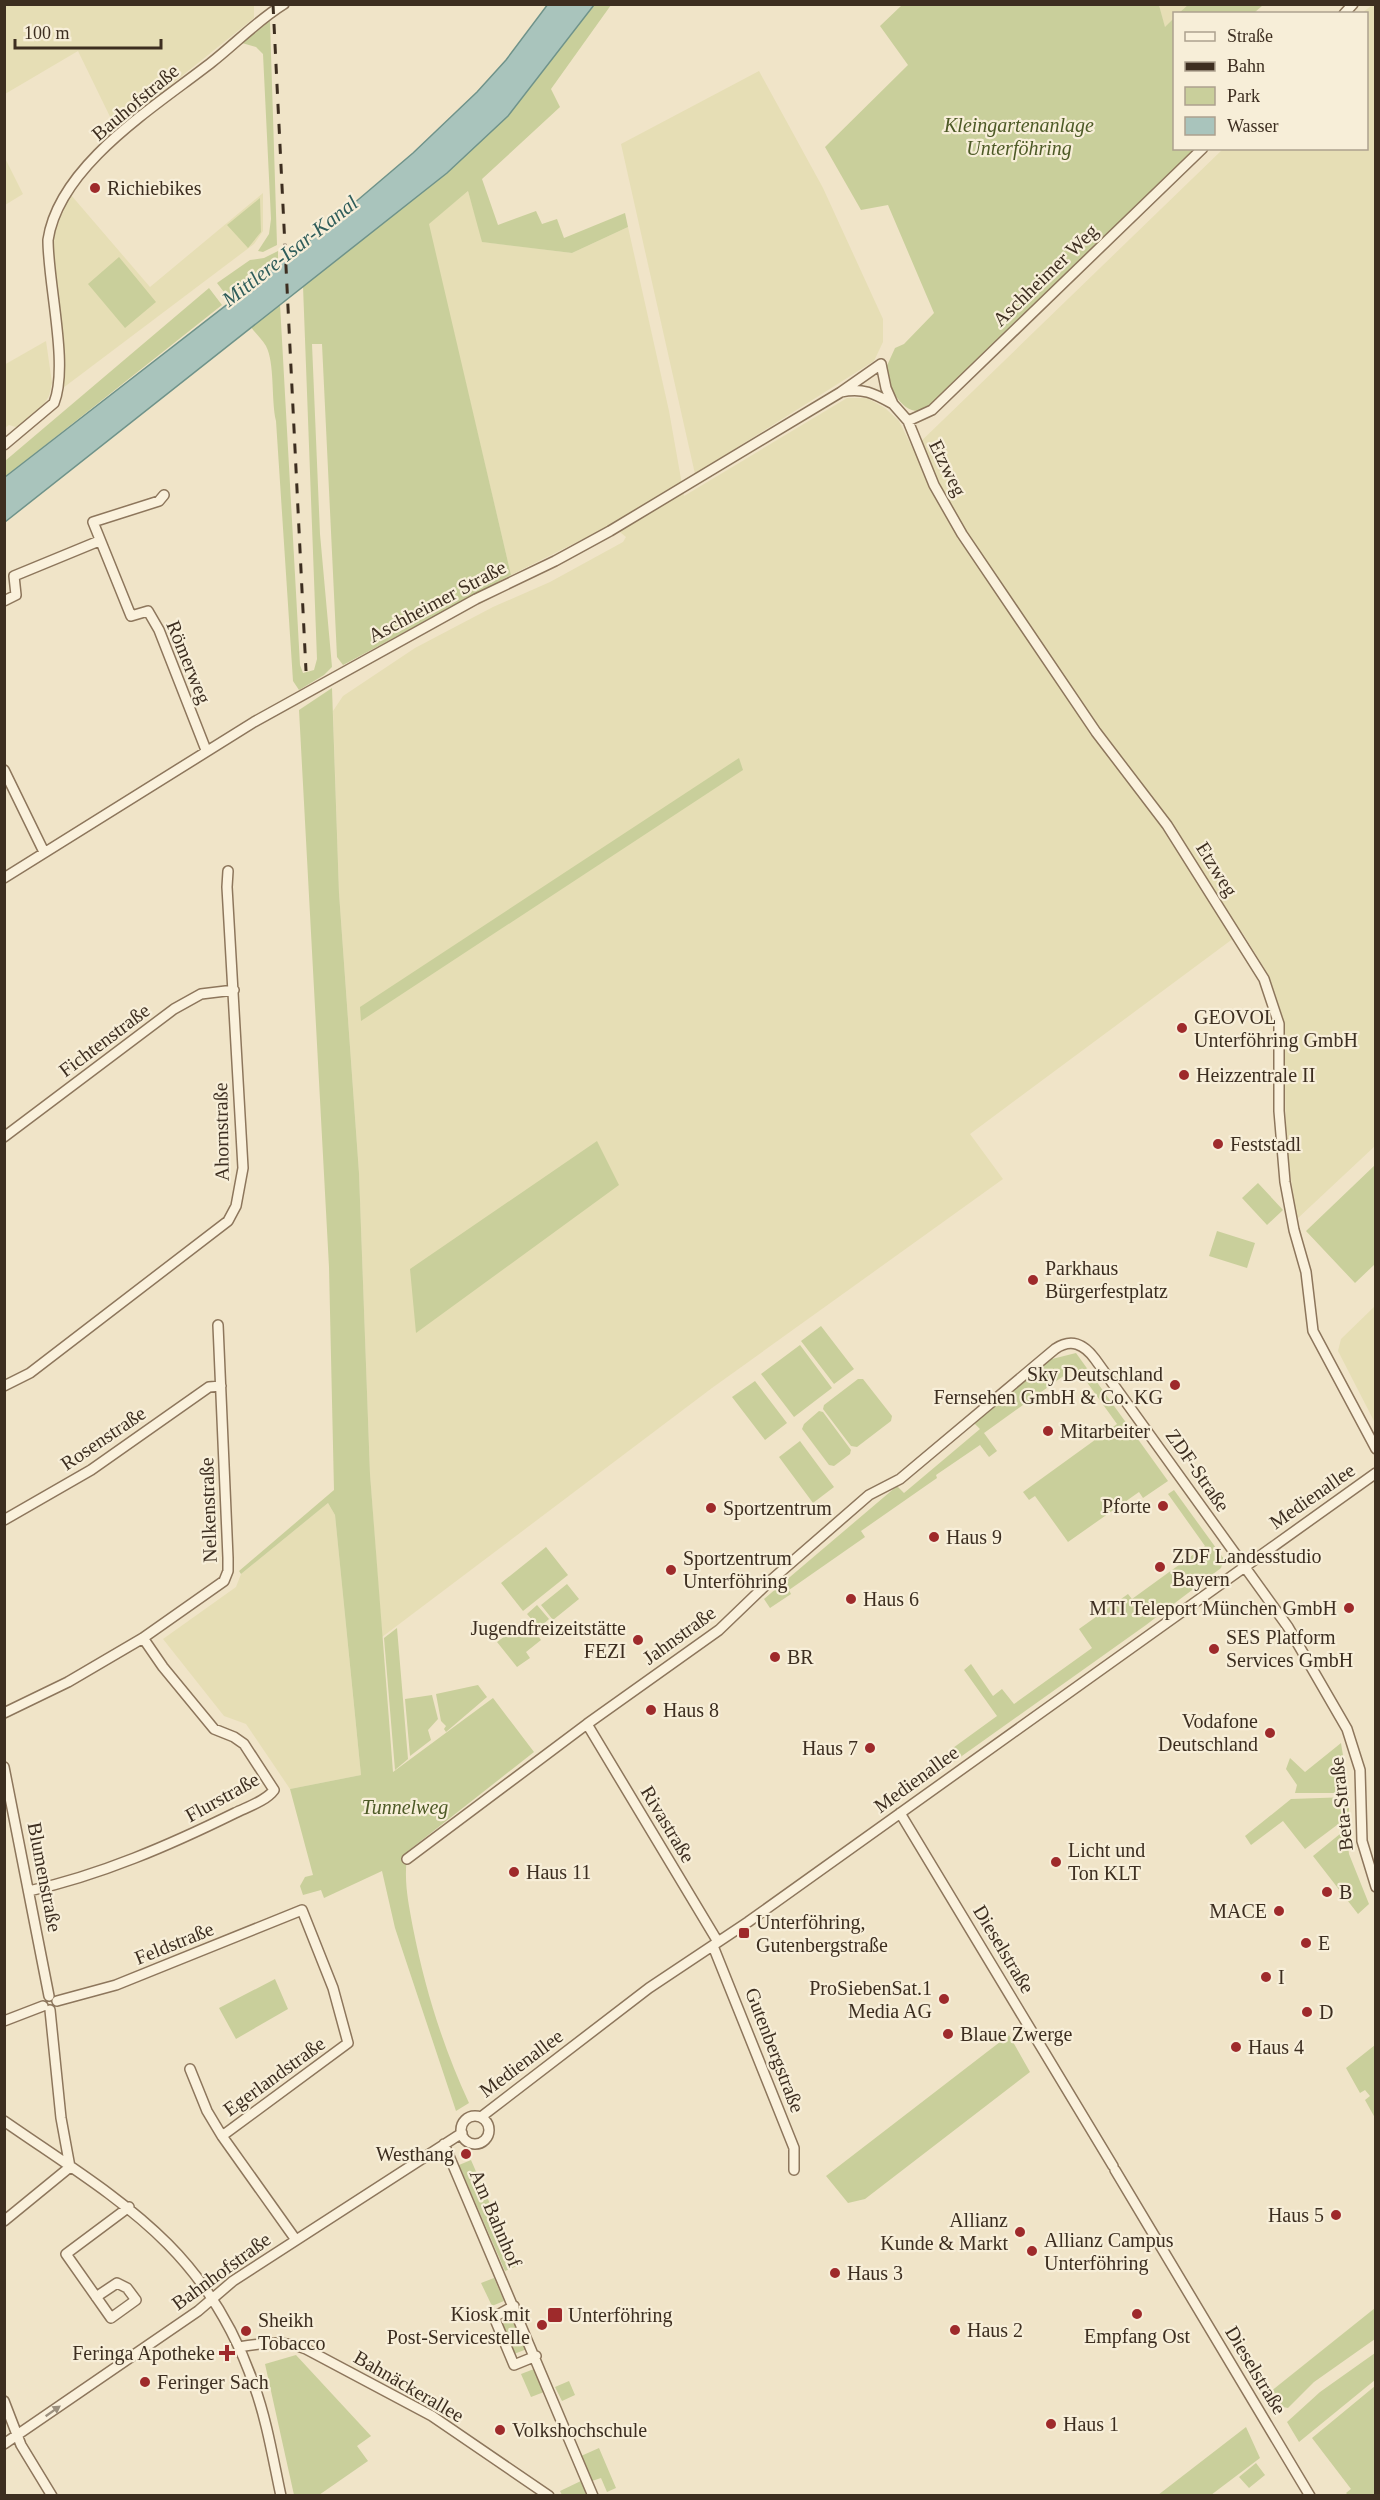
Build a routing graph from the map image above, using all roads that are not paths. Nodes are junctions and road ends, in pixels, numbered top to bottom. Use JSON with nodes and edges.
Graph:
{"nodes":[{"id":1,"x":284,"y":4,"type":"edge"},
{"id":2,"x":1201,"y":150,"type":"edge"},
{"id":3,"x":882,"y":364,"type":"joint"},
{"id":4,"x":841,"y":392,"type":"junction"},
{"id":5,"x":893,"y":404,"type":"junction"},
{"id":6,"x":908,"y":421,"type":"junction"},
{"id":7,"x":4,"y":445,"type":"edge"},
{"id":8,"x":164,"y":495,"type":"dead end"},
{"id":9,"x":99,"y":541,"type":"junction"},
{"id":10,"x":4,"y":601,"type":"edge"},
{"id":11,"x":206,"y":750,"type":"junction"},
{"id":12,"x":4,"y":770,"type":"edge"},
{"id":13,"x":44,"y":852,"type":"junction"},
{"id":14,"x":228,"y":870,"type":"dead end"},
{"id":15,"x":4,"y":878,"type":"edge"},
{"id":16,"x":234,"y":990,"type":"junction"},
{"id":17,"x":4,"y":1137,"type":"edge"},
{"id":18,"x":218,"y":1325,"type":"dead end"},
{"id":19,"x":1074,"y":1343,"type":"joint"},
{"id":20,"x":4,"y":1386,"type":"edge"},
{"id":21,"x":221,"y":1386,"type":"junction"},
{"id":22,"x":1376,"y":1449,"type":"edge"},
{"id":23,"x":1376,"y":1473,"type":"edge"},
{"id":24,"x":4,"y":1520,"type":"edge"},
{"id":25,"x":1244,"y":1566,"type":"junction"},
{"id":26,"x":143,"y":1638,"type":"junction"},
{"id":27,"x":4,"y":1713,"type":"edge"},
{"id":28,"x":587,"y":1724,"type":"junction"},
{"id":29,"x":4,"y":1767,"type":"edge"},
{"id":30,"x":900,"y":1812,"type":"junction"},
{"id":31,"x":407,"y":1859,"type":"dead end"},
{"id":32,"x":1376,"y":1887,"type":"edge"},
{"id":33,"x":29,"y":1891,"type":"junction"},
{"id":34,"x":302,"y":1910,"type":"joint"},
{"id":35,"x":715,"y":1944,"type":"junction"},
{"id":36,"x":53,"y":1998,"type":"junction"},
{"id":37,"x":47,"y":2008,"type":"junction"},
{"id":38,"x":4,"y":2021,"type":"edge"},
{"id":39,"x":190,"y":2069,"type":"dead end"},
{"id":40,"x":481,"y":2117,"type":"junction"},
{"id":41,"x":4,"y":2121,"type":"edge"},
{"id":42,"x":462,"y":2133,"type":"junction"},
{"id":43,"x":222,"y":2136,"type":"junction"},
{"id":44,"x":444,"y":2144,"type":"junction"},
{"id":45,"x":70,"y":2167,"type":"junction"},
{"id":46,"x":794,"y":2170,"type":"dead end"},
{"id":47,"x":129,"y":2207,"type":"junction"},
{"id":48,"x":4,"y":2221,"type":"edge"},
{"id":49,"x":296,"y":2240,"type":"junction"},
{"id":50,"x":96,"y":2297,"type":"dead end"},
{"id":51,"x":214,"y":2299,"type":"junction"},
{"id":52,"x":514,"y":2306,"type":"junction"},
{"id":53,"x":239,"y":2347,"type":"junction"},
{"id":54,"x":536,"y":2356,"type":"junction"},
{"id":55,"x":4,"y":2401,"type":"edge"},
{"id":56,"x":17,"y":2435,"type":"junction"},
{"id":57,"x":4,"y":2444,"type":"edge"},
{"id":58,"x":52,"y":2496,"type":"edge"},
{"id":59,"x":281,"y":2496,"type":"edge"},
{"id":60,"x":549,"y":2496,"type":"edge"},
{"id":61,"x":593,"y":2496,"type":"edge"},
{"id":62,"x":1310,"y":2496,"type":"edge"}],
"edges":[{"from":1,"to":7,"type":"street","name":"Bauhofstraße"},
{"from":2,"to":6,"type":"street","name":"Aschheimer Weg"},
{"from":3,"to":4,"type":"street","name":"Aschheimer Straße"},
{"from":3,"to":5,"type":"street","name":"Etzweg"},
{"from":4,"to":5,"type":"street"},
{"from":4,"to":11,"type":"street","name":"Aschheimer Straße"},
{"from":5,"to":6,"type":"street","name":"Etzweg"},
{"from":6,"to":22,"type":"street","name":"Etzweg"},
{"from":8,"to":9,"type":"street"},
{"from":9,"to":10,"type":"street"},
{"from":9,"to":11,"type":"street","name":"Römerweg"},
{"from":11,"to":13,"type":"street","name":"Aschheimer Straße"},
{"from":12,"to":13,"type":"street"},
{"from":13,"to":15,"type":"street","name":"Aschheimer Straße"},
{"from":14,"to":16,"type":"street","name":"Ahornstraße"},
{"from":16,"to":17,"type":"street","name":"Fichtenstraße"},
{"from":16,"to":20,"type":"street","name":"Ahornstraße"},
{"from":18,"to":21,"type":"street","name":"Nelkenstraße"},
{"from":19,"to":25,"type":"street","name":"ZDF-Straße"},
{"from":19,"to":28,"type":"street","name":"Jahnstraße"},
{"from":21,"to":24,"type":"street","name":"Rosenstraße"},
{"from":21,"to":26,"type":"street","name":"Nelkenstraße"},
{"from":23,"to":25,"type":"street","name":"Medienallee"},
{"from":25,"to":30,"type":"street","name":"Medienallee"},
{"from":25,"to":32,"type":"street","name":"Beta-Straße"},
{"from":26,"to":27,"type":"street","name":"Nelkenstraße"},
{"from":26,"to":33,"type":"street","name":"Flurstraße"},
{"from":28,"to":31,"type":"street","name":"Jahnstraße"},
{"from":28,"to":35,"type":"street","name":"Rivastraße"},
{"from":29,"to":33,"type":"street","name":"Blumenstraße"},
{"from":30,"to":35,"type":"street","name":"Medienallee"},
{"from":30,"to":62,"type":"street","name":"Dieselstraße"},
{"from":33,"to":36,"type":"street","name":"Blumenstraße"},
{"from":34,"to":36,"type":"street","name":"Feldstraße"},
{"from":34,"to":43,"type":"street","name":"Egerlandstraße"},
{"from":35,"to":40,"type":"street","name":"Medienallee"},
{"from":35,"to":46,"type":"street","name":"Gutenbergstraße"},
{"from":36,"to":37,"type":"street"},
{"from":37,"to":38,"type":"street"},
{"from":37,"to":45,"type":"street"},
{"from":39,"to":43,"type":"street"},
{"from":40,"to":42,"type":"street"},
{"from":40,"to":42,"type":"street"},
{"from":41,"to":45,"type":"street"},
{"from":42,"to":44,"type":"street","name":"Bahnhofstraße"},
{"from":43,"to":49,"type":"street"},
{"from":44,"to":49,"type":"street","name":"Bahnhofstraße"},
{"from":44,"to":52,"type":"street","name":"Am Bahnhof"},
{"from":45,"to":47,"type":"street"},
{"from":45,"to":48,"type":"street"},
{"from":47,"to":50,"type":"street"},
{"from":47,"to":51,"type":"street"},
{"from":49,"to":51,"type":"street","name":"Bahnhofstraße"},
{"from":51,"to":53,"type":"street"},
{"from":56,"to":51,"type":"street","name":"Bahnhofstraße","one_way":true},
{"from":52,"to":54,"type":"street","name":"Am Bahnhof"},
{"from":52,"to":54,"type":"street"},
{"from":53,"to":59,"type":"street"},
{"from":53,"to":60,"type":"street","name":"Bahnäckerallee"},
{"from":54,"to":61,"type":"street","name":"Am Bahnhof"},
{"from":55,"to":56,"type":"street"},
{"from":56,"to":57,"type":"street","name":"Bahnhofstraße"},
{"from":56,"to":58,"type":"street"}]}
